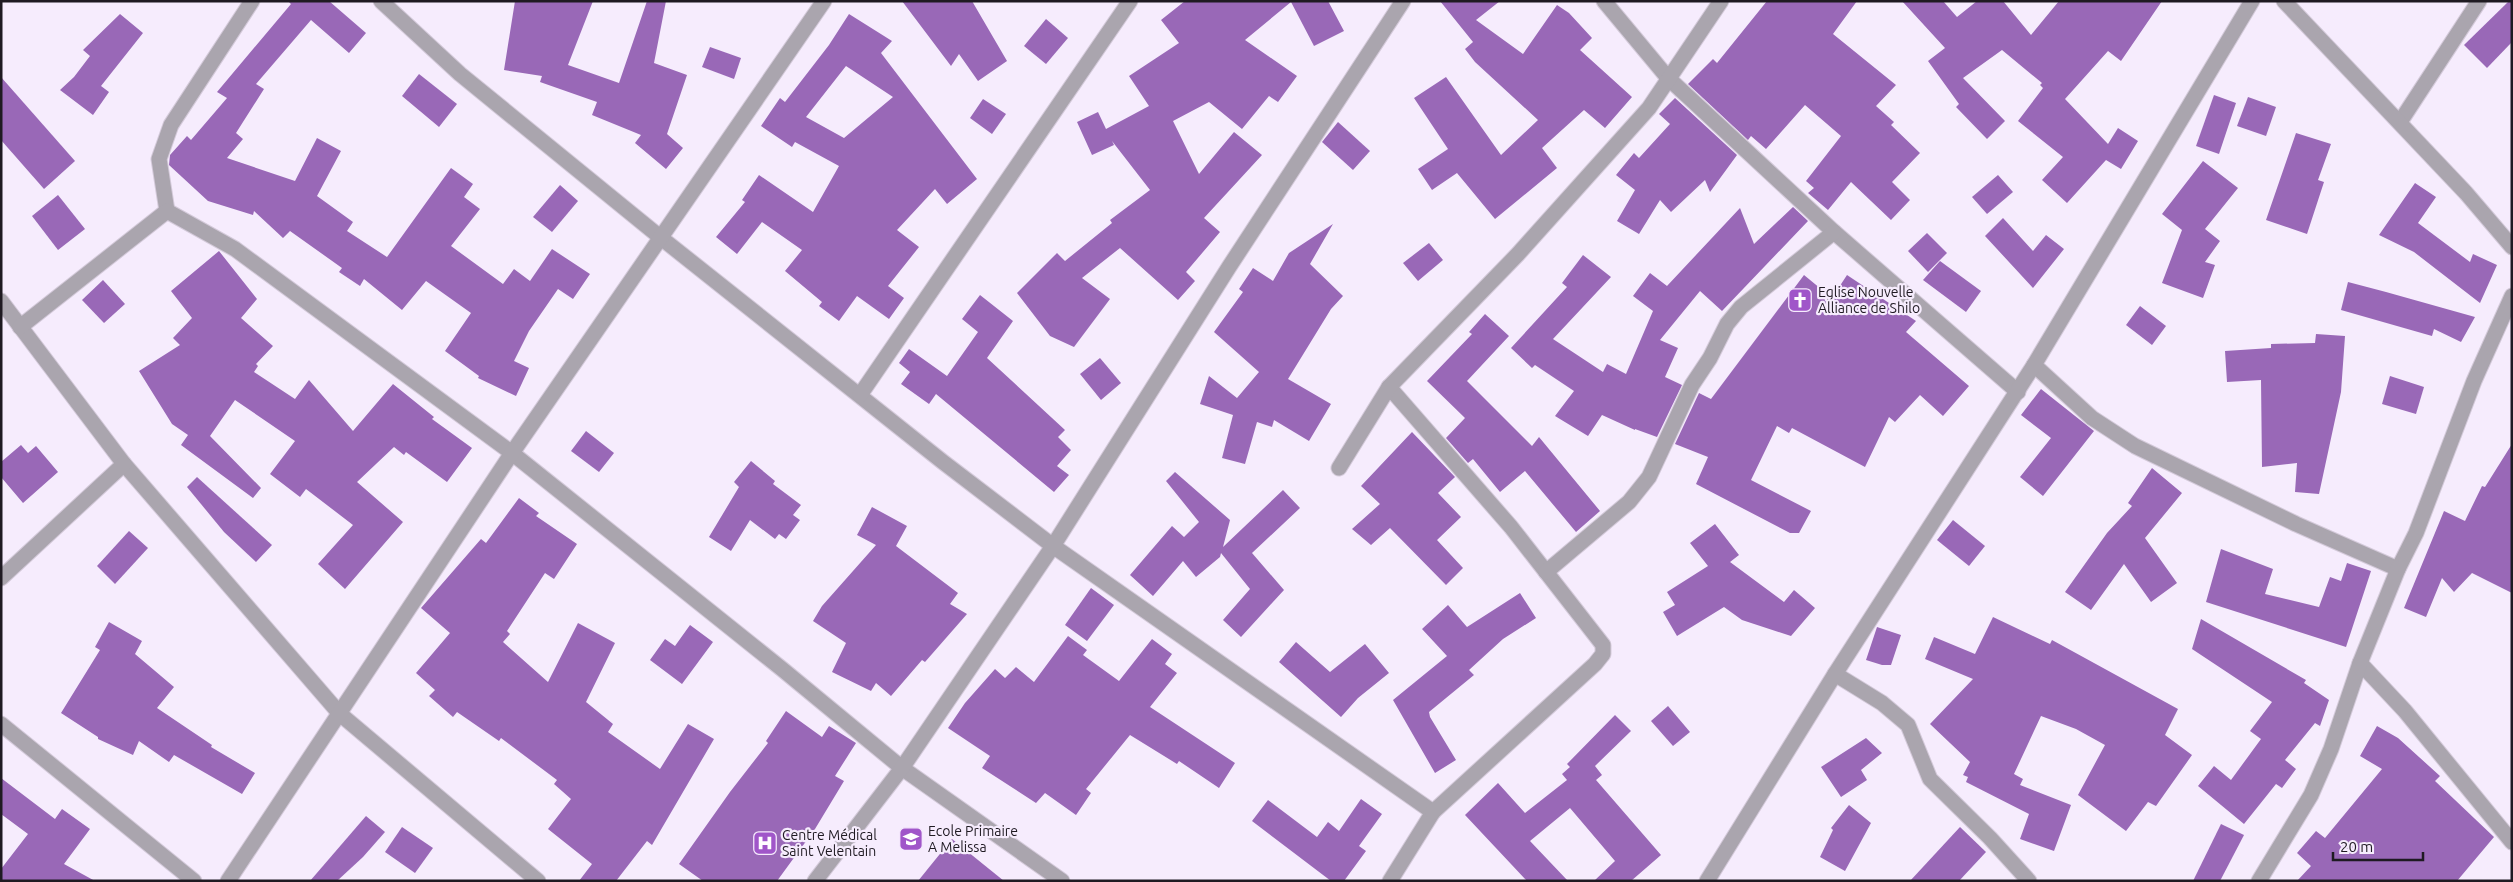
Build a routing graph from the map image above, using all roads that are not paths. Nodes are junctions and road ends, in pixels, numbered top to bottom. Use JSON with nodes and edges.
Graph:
{"nodes":[{"id":1,"x":252,"y":1,"type":"edge"},
{"id":2,"x":381,"y":1,"type":"edge"},
{"id":3,"x":1130,"y":1,"type":"edge"},
{"id":4,"x":1403,"y":1,"type":"edge"},
{"id":5,"x":1604,"y":1,"type":"edge"},
{"id":6,"x":1721,"y":1,"type":"edge"},
{"id":7,"x":2252,"y":1,"type":"edge"},
{"id":8,"x":2284,"y":1,"type":"edge"},
{"id":9,"x":2479,"y":1,"type":"edge"},
{"id":10,"x":818,"y":4,"type":"edge"},
{"id":11,"x":1668,"y":78,"type":"junction"},
{"id":12,"x":2400,"y":122,"type":"junction"},
{"id":13,"x":166,"y":211,"type":"junction"},
{"id":14,"x":1834,"y":232,"type":"junction"},
{"id":15,"x":660,"y":237,"type":"junction"},
{"id":16,"x":2512,"y":247,"type":"edge"},
{"id":17,"x":2512,"y":296,"type":"edge"},
{"id":18,"x":1,"y":301,"type":"edge"},
{"id":19,"x":20,"y":327,"type":"junction"},
{"id":20,"x":2034,"y":366,"type":"junction"},
{"id":21,"x":1389,"y":387,"type":"junction"},
{"id":22,"x":2018,"y":392,"type":"junction"},
{"id":23,"x":860,"y":395,"type":"junction"},
{"id":24,"x":512,"y":452,"type":"junction"},
{"id":25,"x":124,"y":464,"type":"junction"},
{"id":26,"x":1339,"y":468,"type":"dead end"},
{"id":27,"x":1053,"y":546,"type":"junction"},
{"id":28,"x":2398,"y":568,"type":"junction"},
{"id":29,"x":1546,"y":572,"type":"junction"},
{"id":30,"x":1,"y":578,"type":"edge"},
{"id":31,"x":2360,"y":663,"type":"junction"},
{"id":32,"x":1836,"y":674,"type":"junction"},
{"id":33,"x":340,"y":714,"type":"junction"},
{"id":34,"x":1,"y":724,"type":"edge"},
{"id":35,"x":902,"y":768,"type":"junction"},
{"id":36,"x":1433,"y":812,"type":"junction"},
{"id":37,"x":2512,"y":842,"type":"edge"},
{"id":38,"x":194,"y":881,"type":"edge"},
{"id":39,"x":228,"y":881,"type":"edge"},
{"id":40,"x":538,"y":881,"type":"edge"},
{"id":41,"x":815,"y":881,"type":"edge"},
{"id":42,"x":1062,"y":881,"type":"edge"},
{"id":43,"x":1390,"y":881,"type":"edge"},
{"id":44,"x":1707,"y":881,"type":"edge"},
{"id":45,"x":2029,"y":881,"type":"edge"},
{"id":46,"x":2260,"y":881,"type":"edge"}],
"edges":[{"from":1,"to":13,"type":"street"},
{"from":2,"to":15,"type":"street"},
{"from":3,"to":23,"type":"street"},
{"from":4,"to":27,"type":"street"},
{"from":5,"to":11,"type":"street"},
{"from":6,"to":11,"type":"street"},
{"from":7,"to":20,"type":"street"},
{"from":8,"to":12,"type":"street"},
{"from":9,"to":12,"type":"street"},
{"from":10,"to":15,"type":"street"},
{"from":11,"to":14,"type":"street"},
{"from":11,"to":21,"type":"street"},
{"from":12,"to":16,"type":"street"},
{"from":13,"to":19,"type":"street"},
{"from":13,"to":24,"type":"street"},
{"from":14,"to":22,"type":"street"},
{"from":14,"to":29,"type":"street"},
{"from":15,"to":23,"type":"street"},
{"from":15,"to":24,"type":"street"},
{"from":17,"to":28,"type":"street"},
{"from":18,"to":19,"type":"street"},
{"from":19,"to":25,"type":"street"},
{"from":20,"to":22,"type":"street"},
{"from":20,"to":28,"type":"street"},
{"from":21,"to":26,"type":"street"},
{"from":21,"to":29,"type":"street"},
{"from":22,"to":32,"type":"street"},
{"from":23,"to":27,"type":"street"},
{"from":24,"to":33,"type":"street"},
{"from":24,"to":35,"type":"street"},
{"from":25,"to":30,"type":"street"},
{"from":25,"to":33,"type":"street"},
{"from":27,"to":35,"type":"street"},
{"from":27,"to":36,"type":"street"},
{"from":28,"to":31,"type":"street"},
{"from":29,"to":36,"type":"street"},
{"from":31,"to":37,"type":"street"},
{"from":31,"to":46,"type":"street"},
{"from":32,"to":44,"type":"street"},
{"from":32,"to":45,"type":"street"},
{"from":33,"to":39,"type":"street"},
{"from":33,"to":40,"type":"street"},
{"from":34,"to":38,"type":"street"},
{"from":35,"to":41,"type":"street"},
{"from":35,"to":42,"type":"street"},
{"from":36,"to":43,"type":"street"}]}
